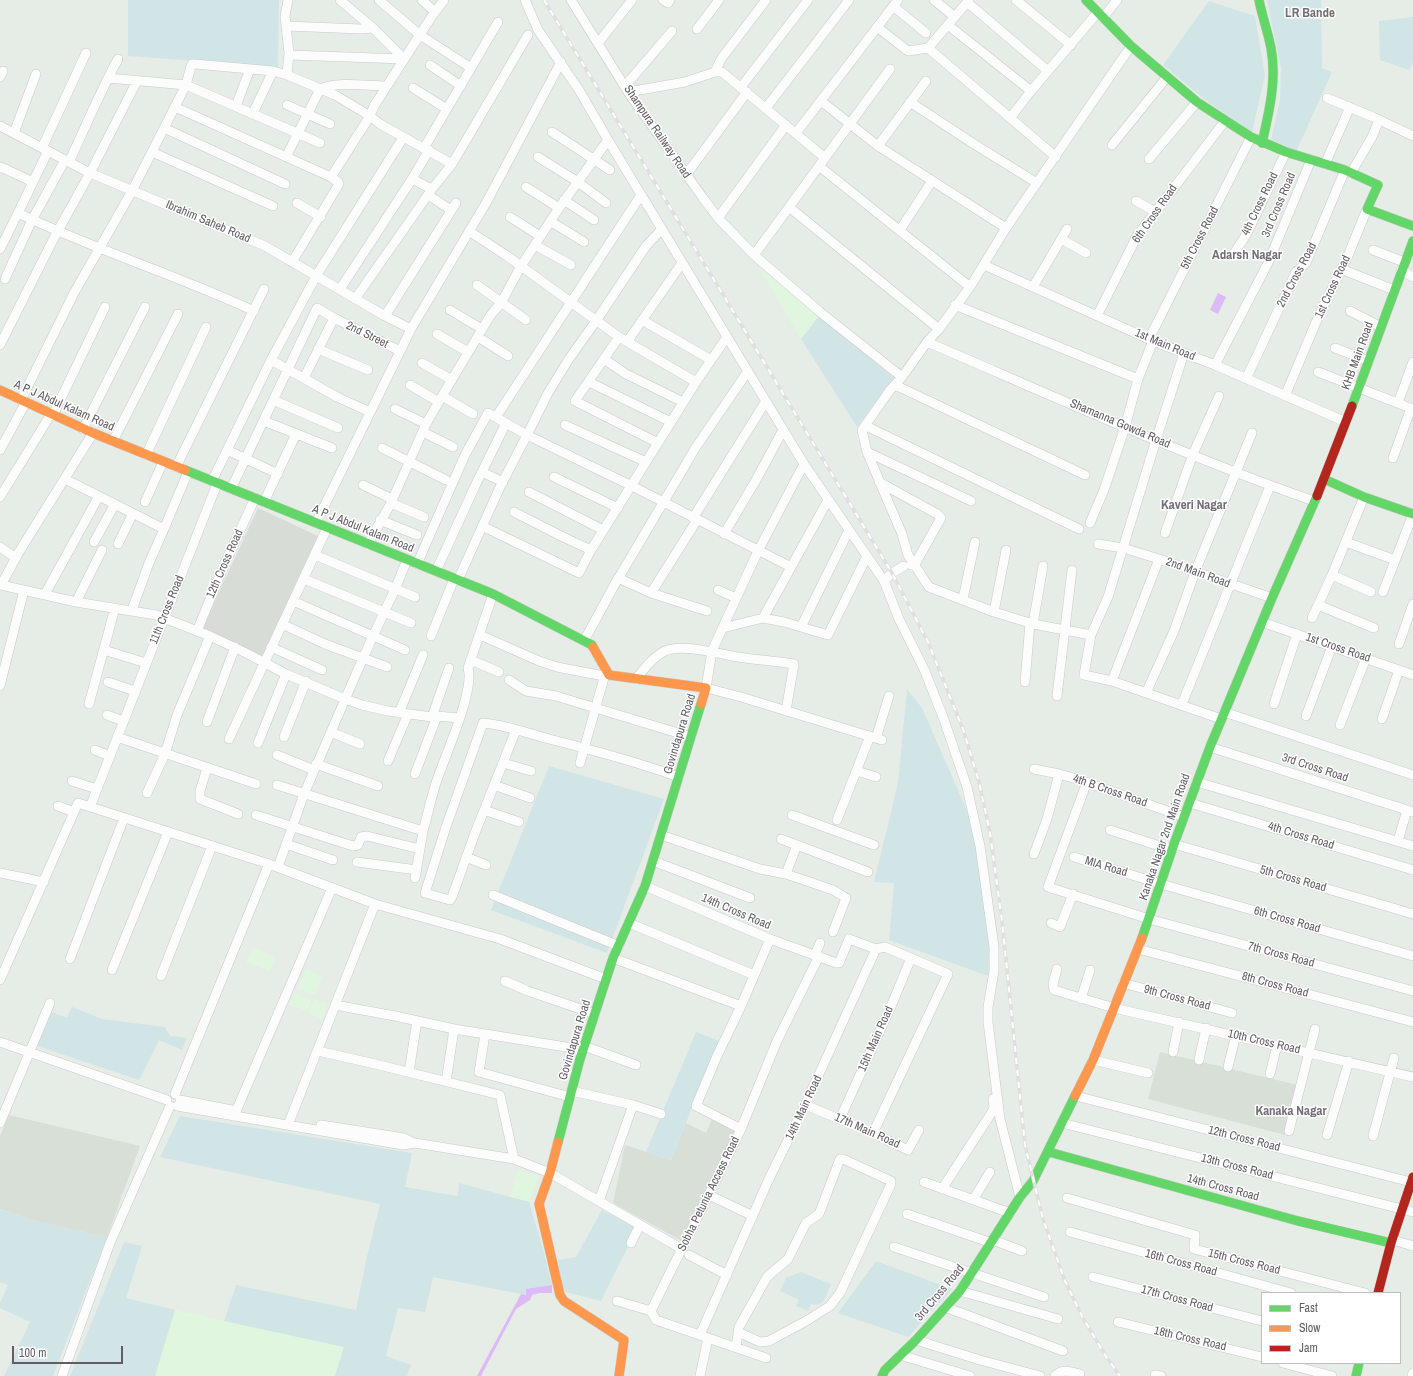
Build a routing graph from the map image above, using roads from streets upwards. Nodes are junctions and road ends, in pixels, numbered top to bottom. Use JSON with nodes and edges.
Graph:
{"nodes":[{"id":1,"x":288,"y":0,"type":"edge"},
{"id":2,"x":340,"y":0,"type":"edge"},
{"id":3,"x":379,"y":0,"type":"edge"},
{"id":4,"x":422,"y":0,"type":"edge"},
{"id":5,"x":444,"y":0,"type":"edge"},
{"id":6,"x":525,"y":0,"type":"edge"},
{"id":7,"x":572,"y":0,"type":"edge"},
{"id":8,"x":632,"y":0,"type":"edge"},
{"id":9,"x":663,"y":0,"type":"edge"},
{"id":10,"x":670,"y":0,"type":"edge"},
{"id":11,"x":719,"y":0,"type":"edge"},
{"id":12,"x":766,"y":0,"type":"edge"},
{"id":13,"x":808,"y":0,"type":"edge"},
{"id":14,"x":849,"y":0,"type":"edge"},
{"id":15,"x":934,"y":0,"type":"edge"},
{"id":16,"x":1016,"y":0,"type":"edge"},
{"id":17,"x":1086,"y":0,"type":"edge"},
{"id":18,"x":1117,"y":0,"type":"edge"},
{"id":19,"x":1259,"y":0,"type":"edge"},
{"id":20,"x":968,"y":1,"type":"edge"},
{"id":21,"x":895,"y":3,"type":"edge"},
{"id":22,"x":435,"y":12,"type":"junction"},
{"id":23,"x":1101,"y":15,"type":"junction"},
{"id":24,"x":955,"y":17,"type":"junction"},
{"id":25,"x":498,"y":22,"type":"dead end"},
{"id":26,"x":948,"y":25,"type":"junction"},
{"id":27,"x":286,"y":26,"type":"junction"},
{"id":28,"x":877,"y":27,"type":"junction"},
{"id":29,"x":373,"y":28,"type":"junction"},
{"id":30,"x":697,"y":29,"type":"dead end"},
{"id":31,"x":672,"y":31,"type":"dead end"},
{"id":32,"x":926,"y":33,"type":"dead end"},
{"id":33,"x":420,"y":35,"type":"junction"},
{"id":34,"x":528,"y":35,"type":"dead end"},
{"id":35,"x":598,"y":43,"type":"junction"},
{"id":36,"x":1071,"y":44,"type":"junction"},
{"id":37,"x":1131,"y":46,"type":"junction"},
{"id":38,"x":928,"y":48,"type":"junction"},
{"id":39,"x":86,"y":53,"type":"dead end"},
{"id":40,"x":289,"y":55,"type":"junction"},
{"id":41,"x":118,"y":59,"type":"dead end"},
{"id":42,"x":404,"y":59,"type":"junction"},
{"id":43,"x":561,"y":62,"type":"junction"},
{"id":44,"x":430,"y":65,"type":"dead end"},
{"id":45,"x":471,"y":68,"type":"junction"},
{"id":46,"x":250,"y":69,"type":"junction"},
{"id":47,"x":890,"y":69,"type":"dead end"},
{"id":48,"x":273,"y":71,"type":"junction"},
{"id":49,"x":1048,"y":71,"type":"junction"},
{"id":50,"x":715,"y":72,"type":"junction"},
{"id":51,"x":36,"y":74,"type":"dead end"},
{"id":52,"x":287,"y":75,"type":"junction"},
{"id":53,"x":1167,"y":77,"type":"junction"},
{"id":54,"x":108,"y":78,"type":"junction"},
{"id":55,"x":136,"y":81,"type":"junction"},
{"id":56,"x":926,"y":81,"type":"dead end"},
{"id":57,"x":186,"y":85,"type":"junction"},
{"id":58,"x":387,"y":86,"type":"junction"},
{"id":59,"x":461,"y":86,"type":"junction"},
{"id":60,"x":413,"y":88,"type":"dead end"},
{"id":61,"x":320,"y":89,"type":"junction"},
{"id":62,"x":627,"y":89,"type":"junction"},
{"id":63,"x":744,"y":90,"type":"junction"},
{"id":64,"x":1032,"y":90,"type":"junction"},
{"id":65,"x":1327,"y":98,"type":"dead end"},
{"id":66,"x":821,"y":100,"type":"junction"},
{"id":67,"x":910,"y":102,"type":"junction"},
{"id":68,"x":1196,"y":102,"type":"junction"},
{"id":69,"x":236,"y":106,"type":"junction"},
{"id":70,"x":287,"y":106,"type":"dead end"},
{"id":71,"x":175,"y":107,"type":"junction"},
{"id":72,"x":1350,"y":107,"type":"junction"},
{"id":73,"x":766,"y":108,"type":"junction"},
{"id":74,"x":447,"y":109,"type":"junction"},
{"id":75,"x":253,"y":113,"type":"junction"},
{"id":76,"x":308,"y":114,"type":"junction"},
{"id":77,"x":370,"y":116,"type":"junction"},
{"id":78,"x":1010,"y":118,"type":"junction"},
{"id":79,"x":1380,"y":120,"type":"junction"},
{"id":80,"x":1225,"y":121,"type":"junction"},
{"id":81,"x":330,"y":124,"type":"dead end"},
{"id":82,"x":850,"y":124,"type":"junction"},
{"id":83,"x":786,"y":125,"type":"junction"},
{"id":84,"x":0,"y":126,"type":"edge"},
{"id":85,"x":164,"y":128,"type":"junction"},
{"id":86,"x":552,"y":132,"type":"dead end"},
{"id":87,"x":14,"y":133,"type":"junction"},
{"id":88,"x":796,"y":133,"type":"junction"},
{"id":89,"x":298,"y":134,"type":"junction"},
{"id":90,"x":1413,"y":136,"type":"edge"},
{"id":91,"x":1251,"y":137,"type":"junction"},
{"id":92,"x":403,"y":138,"type":"junction"},
{"id":93,"x":608,"y":140,"type":"junction"},
{"id":94,"x":1262,"y":142,"type":"junction"},
{"id":95,"x":320,"y":143,"type":"dead end"},
{"id":96,"x":1112,"y":145,"type":"dead end"},
{"id":97,"x":878,"y":146,"type":"junction"},
{"id":98,"x":426,"y":149,"type":"junction"},
{"id":99,"x":45,"y":150,"type":"junction"},
{"id":100,"x":152,"y":152,"type":"junction"},
{"id":101,"x":1286,"y":152,"type":"junction"},
{"id":102,"x":286,"y":157,"type":"junction"},
{"id":103,"x":538,"y":157,"type":"dead end"},
{"id":104,"x":1056,"y":157,"type":"junction"},
{"id":105,"x":1149,"y":159,"type":"dead end"},
{"id":106,"x":594,"y":160,"type":"junction"},
{"id":107,"x":1311,"y":160,"type":"junction"},
{"id":108,"x":67,"y":161,"type":"junction"},
{"id":109,"x":822,"y":162,"type":"junction"},
{"id":110,"x":452,"y":164,"type":"junction"},
{"id":111,"x":1325,"y":164,"type":"junction"},
{"id":112,"x":0,"y":168,"type":"edge"},
{"id":113,"x":610,"y":170,"type":"dead end"},
{"id":114,"x":1348,"y":172,"type":"junction"},
{"id":115,"x":90,"y":173,"type":"junction"},
{"id":116,"x":686,"y":175,"type":"junction"},
{"id":117,"x":331,"y":177,"type":"junction"},
{"id":118,"x":412,"y":179,"type":"junction"},
{"id":119,"x":932,"y":181,"type":"junction"},
{"id":120,"x":33,"y":182,"type":"junction"},
{"id":121,"x":578,"y":182,"type":"junction"},
{"id":122,"x":1037,"y":183,"type":"junction"},
{"id":123,"x":285,"y":184,"type":"dead end"},
{"id":124,"x":526,"y":187,"type":"dead end"},
{"id":125,"x":132,"y":191,"type":"junction"},
{"id":126,"x":430,"y":192,"type":"junction"},
{"id":127,"x":641,"y":195,"type":"junction"},
{"id":128,"x":1136,"y":201,"type":"dead end"},
{"id":129,"x":297,"y":203,"type":"dead end"},
{"id":130,"x":606,"y":203,"type":"dead end"},
{"id":131,"x":562,"y":204,"type":"junction"},
{"id":132,"x":273,"y":206,"type":"dead end"},
{"id":133,"x":789,"y":207,"type":"junction"},
{"id":134,"x":1367,"y":209,"type":"junction"},
{"id":135,"x":1154,"y":212,"type":"junction"},
{"id":136,"x":18,"y":213,"type":"junction"},
{"id":137,"x":321,"y":217,"type":"junction"},
{"id":138,"x":510,"y":217,"type":"dead end"},
{"id":139,"x":718,"y":218,"type":"junction"},
{"id":140,"x":32,"y":220,"type":"junction"},
{"id":141,"x":594,"y":220,"type":"dead end"},
{"id":142,"x":550,"y":221,"type":"junction"},
{"id":143,"x":1413,"y":226,"type":"edge"},
{"id":144,"x":1006,"y":228,"type":"junction"},
{"id":145,"x":662,"y":229,"type":"junction"},
{"id":146,"x":1067,"y":229,"type":"dead end"},
{"id":147,"x":900,"y":230,"type":"junction"},
{"id":148,"x":469,"y":231,"type":"junction"},
{"id":149,"x":57,"y":232,"type":"junction"},
{"id":150,"x":540,"y":236,"type":"junction"},
{"id":151,"x":1062,"y":239,"type":"junction"},
{"id":152,"x":1413,"y":241,"type":"edge"},
{"id":153,"x":584,"y":242,"type":"dead end"},
{"id":154,"x":535,"y":244,"type":"junction"},
{"id":155,"x":100,"y":248,"type":"junction"},
{"id":156,"x":0,"y":250,"type":"edge"},
{"id":157,"x":1373,"y":250,"type":"dead end"},
{"id":158,"x":1086,"y":253,"type":"dead end"},
{"id":159,"x":754,"y":255,"type":"junction"},
{"id":160,"x":1233,"y":255,"type":"dead end"},
{"id":161,"x":292,"y":262,"type":"junction"},
{"id":162,"x":682,"y":263,"type":"junction"},
{"id":163,"x":571,"y":265,"type":"dead end"},
{"id":164,"x":984,"y":265,"type":"junction"},
{"id":165,"x":521,"y":266,"type":"junction"},
{"id":166,"x":1403,"y":266,"type":"junction"},
{"id":167,"x":1341,"y":269,"type":"junction"},
{"id":168,"x":316,"y":276,"type":"junction"},
{"id":169,"x":1413,"y":277,"type":"edge"},
{"id":170,"x":6,"y":279,"type":"dead end"},
{"id":171,"x":477,"y":285,"type":"dead end"},
{"id":172,"x":970,"y":287,"type":"junction"},
{"id":173,"x":1033,"y":287,"type":"junction"},
{"id":174,"x":264,"y":289,"type":"dead end"},
{"id":175,"x":340,"y":289,"type":"junction"},
{"id":176,"x":1394,"y":290,"type":"junction"},
{"id":177,"x":355,"y":299,"type":"junction"},
{"id":178,"x":571,"y":302,"type":"junction"},
{"id":179,"x":501,"y":303,"type":"junction"},
{"id":180,"x":955,"y":305,"type":"junction"},
{"id":181,"x":105,"y":307,"type":"dead end"},
{"id":182,"x":145,"y":307,"type":"dead end"},
{"id":183,"x":450,"y":310,"type":"dead end"},
{"id":184,"x":254,"y":311,"type":"junction"},
{"id":185,"x":1350,"y":311,"type":"dead end"},
{"id":186,"x":178,"y":314,"type":"dead end"},
{"id":187,"x":385,"y":316,"type":"junction"},
{"id":188,"x":1097,"y":316,"type":"junction"},
{"id":189,"x":334,"y":318,"type":"junction"},
{"id":190,"x":526,"y":320,"type":"dead end"},
{"id":191,"x":642,"y":320,"type":"junction"},
{"id":192,"x":596,"y":321,"type":"junction"},
{"id":193,"x":206,"y":327,"type":"dead end"},
{"id":194,"x":1381,"y":327,"type":"junction"},
{"id":195,"x":411,"y":329,"type":"junction"},
{"id":196,"x":939,"y":329,"type":"junction"},
{"id":197,"x":480,"y":333,"type":"junction"},
{"id":198,"x":437,"y":334,"type":"dead end"},
{"id":199,"x":727,"y":337,"type":"junction"},
{"id":200,"x":623,"y":339,"type":"junction"},
{"id":201,"x":1151,"y":340,"type":"junction"},
{"id":202,"x":927,"y":342,"type":"junction"},
{"id":203,"x":0,"y":345,"type":"edge"},
{"id":204,"x":1335,"y":348,"type":"dead end"},
{"id":205,"x":318,"y":349,"type":"junction"},
{"id":206,"x":400,"y":351,"type":"junction"},
{"id":207,"x":468,"y":352,"type":"junction"},
{"id":208,"x":1184,"y":353,"type":"junction"},
{"id":209,"x":508,"y":356,"type":"dead end"},
{"id":210,"x":604,"y":359,"type":"junction"},
{"id":211,"x":271,"y":360,"type":"junction"},
{"id":212,"x":711,"y":360,"type":"junction"},
{"id":213,"x":1369,"y":361,"type":"junction"},
{"id":214,"x":1413,"y":362,"type":"edge"},
{"id":215,"x":422,"y":363,"type":"dead end"},
{"id":216,"x":1215,"y":365,"type":"junction"},
{"id":217,"x":287,"y":370,"type":"junction"},
{"id":218,"x":368,"y":370,"type":"dead end"},
{"id":219,"x":748,"y":371,"type":"junction"},
{"id":220,"x":1318,"y":372,"type":"dead end"},
{"id":221,"x":304,"y":378,"type":"junction"},
{"id":222,"x":902,"y":378,"type":"junction"},
{"id":223,"x":1246,"y":379,"type":"junction"},
{"id":224,"x":452,"y":380,"type":"junction"},
{"id":225,"x":1138,"y":380,"type":"junction"},
{"id":226,"x":589,"y":382,"type":"junction"},
{"id":227,"x":696,"y":382,"type":"junction"},
{"id":228,"x":410,"y":385,"type":"dead end"},
{"id":229,"x":895,"y":385,"type":"junction"},
{"id":230,"x":1359,"y":389,"type":"junction"},
{"id":231,"x":0,"y":390,"type":"edge"},
{"id":232,"x":1219,"y":396,"type":"dead end"},
{"id":233,"x":1286,"y":396,"type":"junction"},
{"id":234,"x":440,"y":399,"type":"junction"},
{"id":235,"x":273,"y":400,"type":"junction"},
{"id":236,"x":23,"y":401,"type":"junction"},
{"id":237,"x":766,"y":401,"type":"junction"},
{"id":238,"x":683,"y":402,"type":"junction"},
{"id":239,"x":1398,"y":403,"type":"junction"},
{"id":240,"x":395,"y":408,"type":"dead end"},
{"id":241,"x":1412,"y":409,"type":"edge"},
{"id":242,"x":370,"y":412,"type":"junction"},
{"id":243,"x":52,"y":414,"type":"junction"},
{"id":244,"x":473,"y":414,"type":"dead end"},
{"id":245,"x":496,"y":417,"type":"junction"},
{"id":246,"x":264,"y":420,"type":"junction"},
{"id":247,"x":671,"y":422,"type":"junction"},
{"id":248,"x":1346,"y":422,"type":"junction"},
{"id":249,"x":506,"y":423,"type":"junction"},
{"id":250,"x":565,"y":424,"type":"dead end"},
{"id":251,"x":866,"y":426,"type":"junction"},
{"id":252,"x":1125,"y":427,"type":"junction"},
{"id":253,"x":338,"y":428,"type":"dead end"},
{"id":254,"x":425,"y":428,"type":"junction"},
{"id":255,"x":83,"y":429,"type":"junction"},
{"id":256,"x":784,"y":430,"type":"junction"},
{"id":257,"x":93,"y":433,"type":"junction"},
{"id":258,"x":1252,"y":433,"type":"dead end"},
{"id":259,"x":296,"y":434,"type":"junction"},
{"id":260,"x":527,"y":435,"type":"junction"},
{"id":261,"x":1156,"y":440,"type":"junction"},
{"id":262,"x":112,"y":441,"type":"junction"},
{"id":263,"x":658,"y":443,"type":"junction"},
{"id":264,"x":453,"y":447,"type":"dead end"},
{"id":265,"x":332,"y":448,"type":"dead end"},
{"id":266,"x":382,"y":448,"type":"dead end"},
{"id":267,"x":0,"y":450,"type":"edge"},
{"id":268,"x":227,"y":450,"type":"junction"},
{"id":269,"x":867,"y":452,"type":"junction"},
{"id":270,"x":1193,"y":454,"type":"junction"},
{"id":271,"x":146,"y":455,"type":"junction"},
{"id":272,"x":245,"y":458,"type":"junction"},
{"id":273,"x":1394,"y":458,"type":"dead end"},
{"id":274,"x":163,"y":462,"type":"junction"},
{"id":275,"x":410,"y":462,"type":"junction"},
{"id":276,"x":646,"y":462,"type":"junction"},
{"id":277,"x":804,"y":464,"type":"junction"},
{"id":278,"x":176,"y":467,"type":"junction"},
{"id":279,"x":1236,"y":471,"type":"junction"},
{"id":280,"x":188,"y":472,"type":"junction"},
{"id":281,"x":482,"y":472,"type":"junction"},
{"id":282,"x":278,"y":474,"type":"junction"},
{"id":283,"x":1085,"y":475,"type":"dead end"},
{"id":284,"x":554,"y":477,"type":"dead end"},
{"id":285,"x":65,"y":479,"type":"junction"},
{"id":286,"x":1324,"y":479,"type":"junction"},
{"id":287,"x":446,"y":480,"type":"dead end"},
{"id":288,"x":215,"y":482,"type":"junction"},
{"id":289,"x":503,"y":482,"type":"junction"},
{"id":290,"x":879,"y":482,"type":"junction"},
{"id":291,"x":363,"y":485,"type":"dead end"},
{"id":292,"x":632,"y":486,"type":"junction"},
{"id":293,"x":1270,"y":486,"type":"junction"},
{"id":294,"x":231,"y":489,"type":"junction"},
{"id":295,"x":529,"y":492,"type":"dead end"},
{"id":296,"x":99,"y":496,"type":"junction"},
{"id":297,"x":0,"y":497,"type":"edge"},
{"id":298,"x":1364,"y":497,"type":"junction"},
{"id":299,"x":259,"y":500,"type":"junction"},
{"id":300,"x":828,"y":500,"type":"junction"},
{"id":301,"x":392,"y":501,"type":"junction"},
{"id":302,"x":970,"y":501,"type":"dead end"},
{"id":303,"x":1314,"y":501,"type":"junction"},
{"id":304,"x":145,"y":502,"type":"dead end"},
{"id":305,"x":664,"y":502,"type":"junction"},
{"id":306,"x":115,"y":504,"type":"junction"},
{"id":307,"x":618,"y":508,"type":"junction"},
{"id":308,"x":514,"y":512,"type":"dead end"},
{"id":309,"x":133,"y":513,"type":"junction"},
{"id":310,"x":1413,"y":514,"type":"edge"},
{"id":311,"x":424,"y":517,"type":"dead end"},
{"id":312,"x":695,"y":519,"type":"junction"},
{"id":313,"x":380,"y":520,"type":"junction"},
{"id":314,"x":316,"y":523,"type":"junction"},
{"id":315,"x":1090,"y":523,"type":"dead end"},
{"id":316,"x":482,"y":526,"type":"junction"},
{"id":317,"x":327,"y":528,"type":"junction"},
{"id":318,"x":164,"y":529,"type":"junction"},
{"id":319,"x":1080,"y":529,"type":"dead end"},
{"id":320,"x":604,"y":530,"type":"junction"},
{"id":321,"x":849,"y":530,"type":"junction"},
{"id":322,"x":1165,"y":533,"type":"dead end"},
{"id":323,"x":724,"y":534,"type":"junction"},
{"id":324,"x":417,"y":535,"type":"dead end"},
{"id":325,"x":94,"y":542,"type":"dead end"},
{"id":326,"x":975,"y":542,"type":"dead end"},
{"id":327,"x":1346,"y":542,"type":"junction"},
{"id":328,"x":118,"y":544,"type":"dead end"},
{"id":329,"x":368,"y":544,"type":"junction"},
{"id":330,"x":1098,"y":544,"type":"dead end"},
{"id":331,"x":0,"y":547,"type":"edge"},
{"id":332,"x":1123,"y":548,"type":"junction"},
{"id":333,"x":102,"y":550,"type":"dead end"},
{"id":334,"x":591,"y":550,"type":"junction"},
{"id":335,"x":1006,"y":550,"type":"dead end"},
{"id":336,"x":758,"y":551,"type":"junction"},
{"id":337,"x":315,"y":555,"type":"junction"},
{"id":338,"x":908,"y":555,"type":"junction"},
{"id":339,"x":867,"y":556,"type":"junction"},
{"id":340,"x":16,"y":558,"type":"junction"},
{"id":341,"x":1159,"y":559,"type":"junction"},
{"id":342,"x":407,"y":560,"type":"junction"},
{"id":343,"x":1395,"y":560,"type":"junction"},
{"id":344,"x":417,"y":564,"type":"junction"},
{"id":345,"x":915,"y":564,"type":"junction"},
{"id":346,"x":904,"y":566,"type":"junction"},
{"id":347,"x":1043,"y":566,"type":"dead end"},
{"id":348,"x":791,"y":567,"type":"junction"},
{"id":349,"x":1072,"y":570,"type":"dead end"},
{"id":350,"x":436,"y":571,"type":"junction"},
{"id":351,"x":1195,"y":572,"type":"junction"},
{"id":352,"x":1332,"y":575,"type":"junction"},
{"id":353,"x":618,"y":578,"type":"junction"},
{"id":354,"x":304,"y":579,"type":"junction"},
{"id":355,"x":456,"y":579,"type":"junction"},
{"id":356,"x":884,"y":581,"type":"junction"},
{"id":357,"x":1230,"y":584,"type":"junction"},
{"id":358,"x":395,"y":589,"type":"junction"},
{"id":359,"x":24,"y":590,"type":"junction"},
{"id":360,"x":718,"y":590,"type":"dead end"},
{"id":361,"x":1371,"y":592,"type":"dead end"},
{"id":362,"x":1383,"y":592,"type":"dead end"},
{"id":363,"x":651,"y":593,"type":"junction"},
{"id":364,"x":45,"y":594,"type":"junction"},
{"id":365,"x":492,"y":594,"type":"junction"},
{"id":366,"x":415,"y":597,"type":"dead end"},
{"id":367,"x":736,"y":598,"type":"junction"},
{"id":368,"x":1272,"y":598,"type":"junction"},
{"id":369,"x":963,"y":599,"type":"junction"},
{"id":370,"x":294,"y":601,"type":"junction"},
{"id":371,"x":76,"y":602,"type":"junction"},
{"id":372,"x":1413,"y":604,"type":"edge"},
{"id":373,"x":1318,"y":606,"type":"junction"},
{"id":374,"x":115,"y":608,"type":"junction"},
{"id":375,"x":132,"y":610,"type":"junction"},
{"id":376,"x":707,"y":611,"type":"dead end"},
{"id":377,"x":994,"y":612,"type":"junction"},
{"id":378,"x":385,"y":613,"type":"junction"},
{"id":379,"x":164,"y":618,"type":"junction"},
{"id":380,"x":763,"y":618,"type":"junction"},
{"id":381,"x":1312,"y":618,"type":"dead end"},
{"id":382,"x":1262,"y":622,"type":"junction"},
{"id":383,"x":411,"y":623,"type":"dead end"},
{"id":384,"x":1032,"y":623,"type":"junction"},
{"id":385,"x":282,"y":624,"type":"junction"},
{"id":386,"x":723,"y":628,"type":"junction"},
{"id":387,"x":801,"y":628,"type":"junction"},
{"id":388,"x":1374,"y":628,"type":"dead end"},
{"id":389,"x":1064,"y":630,"type":"junction"},
{"id":390,"x":197,"y":631,"type":"junction"},
{"id":391,"x":1297,"y":634,"type":"junction"},
{"id":392,"x":480,"y":635,"type":"junction"},
{"id":393,"x":1091,"y":635,"type":"junction"},
{"id":394,"x":210,"y":636,"type":"junction"},
{"id":395,"x":373,"y":636,"type":"junction"},
{"id":396,"x":431,"y":636,"type":"dead end"},
{"id":397,"x":584,"y":641,"type":"junction"},
{"id":398,"x":1399,"y":644,"type":"dead end"},
{"id":399,"x":1332,"y":646,"type":"junction"},
{"id":400,"x":235,"y":647,"type":"junction"},
{"id":401,"x":271,"y":647,"type":"junction"},
{"id":402,"x":405,"y":650,"type":"dead end"},
{"id":403,"x":107,"y":651,"type":"dead end"},
{"id":404,"x":712,"y":651,"type":"junction"},
{"id":405,"x":423,"y":654,"type":"dead end"},
{"id":406,"x":4,"y":655,"type":"edge"},
{"id":407,"x":363,"y":658,"type":"junction"},
{"id":408,"x":1366,"y":658,"type":"junction"},
{"id":409,"x":471,"y":660,"type":"junction"},
{"id":410,"x":264,"y":662,"type":"junction"},
{"id":411,"x":146,"y":663,"type":"junction"},
{"id":412,"x":387,"y":667,"type":"dead end"},
{"id":413,"x":449,"y":668,"type":"dead end"},
{"id":414,"x":322,"y":670,"type":"dead end"},
{"id":415,"x":1399,"y":670,"type":"junction"},
{"id":416,"x":498,"y":672,"type":"dead end"},
{"id":417,"x":605,"y":673,"type":"junction"},
{"id":418,"x":286,"y":674,"type":"junction"},
{"id":419,"x":1413,"y":675,"type":"edge"},
{"id":420,"x":636,"y":679,"type":"junction"},
{"id":421,"x":509,"y":680,"type":"dead end"},
{"id":422,"x":1112,"y":681,"type":"junction"},
{"id":423,"x":108,"y":682,"type":"dead end"},
{"id":424,"x":306,"y":682,"type":"junction"},
{"id":425,"x":1025,"y":682,"type":"dead end"},
{"id":426,"x":0,"y":686,"type":"edge"},
{"id":427,"x":706,"y":688,"type":"junction"},
{"id":428,"x":135,"y":691,"type":"junction"},
{"id":429,"x":1146,"y":693,"type":"junction"},
{"id":430,"x":889,"y":696,"type":"dead end"},
{"id":431,"x":1057,"y":696,"type":"dead end"},
{"id":432,"x":345,"y":699,"type":"junction"},
{"id":433,"x":89,"y":704,"type":"dead end"},
{"id":434,"x":1182,"y":704,"type":"junction"},
{"id":435,"x":1274,"y":704,"type":"dead end"},
{"id":436,"x":596,"y":709,"type":"junction"},
{"id":437,"x":786,"y":711,"type":"junction"},
{"id":438,"x":404,"y":714,"type":"junction"},
{"id":439,"x":107,"y":715,"type":"dead end"},
{"id":440,"x":1222,"y":715,"type":"junction"},
{"id":441,"x":434,"y":716,"type":"junction"},
{"id":442,"x":1306,"y":716,"type":"dead end"},
{"id":443,"x":459,"y":718,"type":"junction"},
{"id":444,"x":1382,"y":719,"type":"dead end"},
{"id":445,"x":123,"y":721,"type":"junction"},
{"id":446,"x":207,"y":722,"type":"dead end"},
{"id":447,"x":1340,"y":725,"type":"dead end"},
{"id":448,"x":516,"y":730,"type":"junction"},
{"id":449,"x":331,"y":732,"type":"junction"},
{"id":450,"x":117,"y":737,"type":"junction"},
{"id":451,"x":284,"y":737,"type":"dead end"},
{"id":452,"x":691,"y":737,"type":"junction"},
{"id":453,"x":876,"y":738,"type":"junction"},
{"id":454,"x":229,"y":739,"type":"dead end"},
{"id":455,"x":258,"y":743,"type":"dead end"},
{"id":456,"x":360,"y":744,"type":"dead end"},
{"id":457,"x":1210,"y":747,"type":"junction"},
{"id":458,"x":585,"y":748,"type":"junction"},
{"id":459,"x":96,"y":750,"type":"dead end"},
{"id":460,"x":165,"y":754,"type":"junction"},
{"id":461,"x":277,"y":755,"type":"dead end"},
{"id":462,"x":110,"y":756,"type":"junction"},
{"id":463,"x":388,"y":761,"type":"dead end"},
{"id":464,"x":503,"y":763,"type":"junction"},
{"id":465,"x":580,"y":763,"type":"dead end"},
{"id":466,"x":315,"y":767,"type":"junction"},
{"id":467,"x":207,"y":768,"type":"junction"},
{"id":468,"x":1034,"y":770,"type":"dead end"},
{"id":469,"x":531,"y":771,"type":"dead end"},
{"id":470,"x":857,"y":771,"type":"junction"},
{"id":471,"x":415,"y":774,"type":"dead end"},
{"id":472,"x":1059,"y":774,"type":"junction"},
{"id":473,"x":1413,"y":775,"type":"edge"},
{"id":474,"x":679,"y":777,"type":"junction"},
{"id":475,"x":876,"y":777,"type":"dead end"},
{"id":476,"x":72,"y":781,"type":"dead end"},
{"id":477,"x":1087,"y":782,"type":"junction"},
{"id":478,"x":1197,"y":782,"type":"junction"},
{"id":479,"x":256,"y":784,"type":"dead end"},
{"id":480,"x":277,"y":785,"type":"dead end"},
{"id":481,"x":494,"y":785,"type":"junction"},
{"id":482,"x":378,"y":786,"type":"dead end"},
{"id":483,"x":97,"y":789,"type":"junction"},
{"id":484,"x":147,"y":793,"type":"dead end"},
{"id":485,"x":304,"y":794,"type":"junction"},
{"id":486,"x":530,"y":798,"type":"dead end"},
{"id":487,"x":1190,"y":802,"type":"junction"},
{"id":488,"x":58,"y":806,"type":"dead end"},
{"id":489,"x":90,"y":807,"type":"junction"},
{"id":490,"x":484,"y":810,"type":"junction"},
{"id":491,"x":1410,"y":811,"type":"edge"},
{"id":492,"x":74,"y":812,"type":"junction"},
{"id":493,"x":238,"y":814,"type":"dead end"},
{"id":494,"x":256,"y":815,"type":"dead end"},
{"id":495,"x":792,"y":815,"type":"dead end"},
{"id":496,"x":1184,"y":817,"type":"junction"},
{"id":497,"x":124,"y":818,"type":"junction"},
{"id":498,"x":837,"y":820,"type":"dead end"},
{"id":499,"x":520,"y":822,"type":"dead end"},
{"id":500,"x":293,"y":826,"type":"junction"},
{"id":501,"x":1110,"y":830,"type":"dead end"},
{"id":502,"x":423,"y":831,"type":"junction"},
{"id":503,"x":168,"y":832,"type":"junction"},
{"id":504,"x":661,"y":835,"type":"junction"},
{"id":505,"x":781,"y":839,"type":"dead end"},
{"id":506,"x":1398,"y":841,"type":"junction"},
{"id":507,"x":286,"y":844,"type":"junction"},
{"id":508,"x":797,"y":845,"type":"junction"},
{"id":509,"x":874,"y":845,"type":"dead end"},
{"id":510,"x":212,"y":846,"type":"junction"},
{"id":511,"x":1413,"y":846,"type":"edge"},
{"id":512,"x":1173,"y":847,"type":"junction"},
{"id":513,"x":420,"y":849,"type":"junction"},
{"id":514,"x":1034,"y":854,"type":"dead end"},
{"id":515,"x":466,"y":857,"type":"junction"},
{"id":516,"x":1074,"y":857,"type":"dead end"},
{"id":517,"x":333,"y":860,"type":"dead end"},
{"id":518,"x":653,"y":861,"type":"junction"},
{"id":519,"x":357,"y":862,"type":"dead end"},
{"id":520,"x":269,"y":864,"type":"junction"},
{"id":521,"x":486,"y":865,"type":"dead end"},
{"id":522,"x":278,"y":867,"type":"junction"},
{"id":523,"x":1413,"y":870,"type":"edge"},
{"id":524,"x":868,"y":872,"type":"dead end"},
{"id":525,"x":0,"y":873,"type":"edge"},
{"id":526,"x":786,"y":874,"type":"junction"},
{"id":527,"x":44,"y":882,"type":"junction"},
{"id":528,"x":1160,"y":884,"type":"junction"},
{"id":529,"x":645,"y":886,"type":"junction"},
{"id":530,"x":332,"y":888,"type":"junction"},
{"id":531,"x":1073,"y":894,"type":"junction"},
{"id":532,"x":493,"y":895,"type":"dead end"},
{"id":533,"x":750,"y":898,"type":"dead end"},
{"id":534,"x":375,"y":904,"type":"junction"},
{"id":535,"x":1413,"y":914,"type":"edge"},
{"id":536,"x":1149,"y":920,"type":"junction"},
{"id":537,"x":629,"y":922,"type":"junction"},
{"id":538,"x":1050,"y":923,"type":"dead end"},
{"id":539,"x":833,"y":932,"type":"dead end"},
{"id":540,"x":770,"y":939,"type":"junction"},
{"id":541,"x":820,"y":943,"type":"dead end"},
{"id":542,"x":619,"y":946,"type":"junction"},
{"id":543,"x":1138,"y":949,"type":"junction"},
{"id":544,"x":876,"y":950,"type":"junction"},
{"id":545,"x":817,"y":955,"type":"junction"},
{"id":546,"x":1413,"y":956,"type":"edge"},
{"id":547,"x":613,"y":958,"type":"junction"},
{"id":548,"x":911,"y":958,"type":"junction"},
{"id":549,"x":70,"y":959,"type":"dead end"},
{"id":550,"x":1057,"y":969,"type":"dead end"},
{"id":551,"x":112,"y":970,"type":"dead end"},
{"id":552,"x":1090,"y":970,"type":"dead end"},
{"id":553,"x":754,"y":975,"type":"junction"},
{"id":554,"x":161,"y":976,"type":"dead end"},
{"id":555,"x":606,"y":979,"type":"junction"},
{"id":556,"x":0,"y":980,"type":"edge"},
{"id":557,"x":505,"y":981,"type":"dead end"},
{"id":558,"x":1123,"y":983,"type":"junction"},
{"id":559,"x":1413,"y":991,"type":"edge"},
{"id":560,"x":1080,"y":998,"type":"junction"},
{"id":561,"x":50,"y":1003,"type":"dead end"},
{"id":562,"x":335,"y":1006,"type":"junction"},
{"id":563,"x":741,"y":1006,"type":"junction"},
{"id":564,"x":1114,"y":1008,"type":"junction"},
{"id":565,"x":1232,"y":1012,"type":"dead end"},
{"id":566,"x":595,"y":1014,"type":"junction"},
{"id":567,"x":417,"y":1021,"type":"junction"},
{"id":568,"x":1179,"y":1022,"type":"junction"},
{"id":569,"x":1413,"y":1022,"type":"edge"},
{"id":570,"x":1206,"y":1028,"type":"junction"},
{"id":571,"x":454,"y":1029,"type":"junction"},
{"id":572,"x":1316,"y":1029,"type":"dead end"},
{"id":573,"x":485,"y":1034,"type":"junction"},
{"id":574,"x":1236,"y":1035,"type":"junction"},
{"id":575,"x":0,"y":1042,"type":"edge"},
{"id":576,"x":1277,"y":1045,"type":"junction"},
{"id":577,"x":583,"y":1049,"type":"junction"},
{"id":578,"x":318,"y":1051,"type":"junction"},
{"id":579,"x":1172,"y":1052,"type":"dead end"},
{"id":580,"x":28,"y":1053,"type":"junction"},
{"id":581,"x":1309,"y":1053,"type":"junction"},
{"id":582,"x":1394,"y":1058,"type":"dead end"},
{"id":583,"x":1094,"y":1060,"type":"junction"},
{"id":584,"x":1199,"y":1060,"type":"dead end"},
{"id":585,"x":1349,"y":1061,"type":"junction"},
{"id":586,"x":636,"y":1065,"type":"dead end"},
{"id":587,"x":1228,"y":1067,"type":"dead end"},
{"id":588,"x":409,"y":1072,"type":"junction"},
{"id":589,"x":479,"y":1072,"type":"junction"},
{"id":590,"x":1391,"y":1072,"type":"junction"},
{"id":591,"x":1148,"y":1073,"type":"dead end"},
{"id":592,"x":1270,"y":1074,"type":"dead end"},
{"id":593,"x":1413,"y":1077,"type":"edge"},
{"id":594,"x":446,"y":1082,"type":"junction"},
{"id":595,"x":995,"y":1082,"type":"junction"},
{"id":596,"x":476,"y":1090,"type":"junction"},
{"id":597,"x":571,"y":1094,"type":"junction"},
{"id":598,"x":1076,"y":1096,"type":"junction"},
{"id":599,"x":174,"y":1101,"type":"junction"},
{"id":600,"x":633,"y":1105,"type":"junction"},
{"id":601,"x":806,"y":1105,"type":"junction"},
{"id":602,"x":3,"y":1108,"type":"edge"},
{"id":603,"x":235,"y":1113,"type":"junction"},
{"id":604,"x":661,"y":1114,"type":"dead end"},
{"id":605,"x":840,"y":1119,"type":"junction"},
{"id":606,"x":289,"y":1122,"type":"junction"},
{"id":607,"x":1062,"y":1122,"type":"junction"},
{"id":608,"x":0,"y":1123,"type":"edge"},
{"id":609,"x":741,"y":1129,"type":"junction"},
{"id":610,"x":919,"y":1130,"type":"dead end"},
{"id":611,"x":1289,"y":1131,"type":"dead end"},
{"id":612,"x":873,"y":1133,"type":"junction"},
{"id":613,"x":1327,"y":1135,"type":"dead end"},
{"id":614,"x":1373,"y":1136,"type":"dead end"},
{"id":615,"x":1049,"y":1152,"type":"junction"},
{"id":616,"x":514,"y":1159,"type":"junction"},
{"id":617,"x":990,"y":1172,"type":"dead end"},
{"id":618,"x":550,"y":1173,"type":"junction"},
{"id":619,"x":1412,"y":1179,"type":"edge"},
{"id":620,"x":924,"y":1182,"type":"dead end"},
{"id":621,"x":942,"y":1189,"type":"junction"},
{"id":622,"x":709,"y":1195,"type":"junction"},
{"id":623,"x":1020,"y":1197,"type":"junction"},
{"id":624,"x":1067,"y":1198,"type":"dead end"},
{"id":625,"x":973,"y":1200,"type":"junction"},
{"id":626,"x":599,"y":1201,"type":"junction"},
{"id":627,"x":1403,"y":1209,"type":"junction"},
{"id":628,"x":1413,"y":1212,"type":"edge"},
{"id":629,"x":1010,"y":1213,"type":"junction"},
{"id":630,"x":907,"y":1214,"type":"dead end"},
{"id":631,"x":753,"y":1216,"type":"junction"},
{"id":632,"x":640,"y":1225,"type":"junction"},
{"id":633,"x":1070,"y":1232,"type":"dead end"},
{"id":634,"x":993,"y":1241,"type":"junction"},
{"id":635,"x":1392,"y":1241,"type":"junction"},
{"id":636,"x":631,"y":1243,"type":"dead end"},
{"id":637,"x":1413,"y":1246,"type":"edge"},
{"id":638,"x":894,"y":1247,"type":"dead end"},
{"id":639,"x":1022,"y":1251,"type":"dead end"},
{"id":640,"x":686,"y":1252,"type":"junction"},
{"id":641,"x":972,"y":1273,"type":"junction"},
{"id":642,"x":727,"y":1275,"type":"junction"},
{"id":643,"x":1092,"y":1277,"type":"dead end"},
{"id":644,"x":960,"y":1291,"type":"junction"},
{"id":645,"x":1287,"y":1292,"type":"edge"},
{"id":646,"x":1361,"y":1292,"type":"edge"},
{"id":647,"x":1378,"y":1292,"type":"edge"},
{"id":648,"x":1044,"y":1297,"type":"dead end"},
{"id":649,"x":617,"y":1301,"type":"dead end"},
{"id":650,"x":945,"y":1307,"type":"junction"},
{"id":651,"x":651,"y":1311,"type":"junction"},
{"id":652,"x":1058,"y":1319,"type":"dead end"},
{"id":653,"x":1261,"y":1321,"type":"edge"},
{"id":654,"x":1118,"y":1322,"type":"dead end"},
{"id":655,"x":738,"y":1332,"type":"junction"},
{"id":656,"x":704,"y":1336,"type":"junction"},
{"id":657,"x":748,"y":1336,"type":"junction"},
{"id":658,"x":916,"y":1340,"type":"junction"},
{"id":659,"x":736,"y":1347,"type":"junction"},
{"id":660,"x":746,"y":1350,"type":"junction"},
{"id":661,"x":1063,"y":1351,"type":"dead end"},
{"id":662,"x":900,"y":1355,"type":"junction"},
{"id":663,"x":1261,"y":1357,"type":"edge"},
{"id":664,"x":766,"y":1358,"type":"dead end"},
{"id":665,"x":1287,"y":1364,"type":"edge"},
{"id":666,"x":1360,"y":1364,"type":"edge"},
{"id":667,"x":1080,"y":1374,"type":"dead end"},
{"id":668,"x":62,"y":1376,"type":"edge"},
{"id":669,"x":619,"y":1376,"type":"edge"},
{"id":670,"x":700,"y":1376,"type":"edge"},
{"id":671,"x":882,"y":1376,"type":"edge"},
{"id":672,"x":970,"y":1376,"type":"edge"},
{"id":673,"x":1040,"y":1376,"type":"edge"},
{"id":674,"x":1054,"y":1376,"type":"edge"},
{"id":675,"x":1332,"y":1376,"type":"edge"},
{"id":676,"x":1356,"y":1376,"type":"edge"}],
"edges":[{"from":1,"to":27,"type":"street"},
{"from":2,"to":29,"type":"street"},
{"from":3,"to":33,"type":"street"},
{"from":4,"to":22,"type":"street"},
{"from":5,"to":22,"type":"street"},
{"from":6,"to":43,"type":"street"},
{"from":7,"to":35,"type":"street","name":"Shampura Railway Road"},
{"from":8,"to":35,"type":"street"},
{"from":9,"to":10,"type":"street"},
{"from":11,"to":30,"type":"street"},
{"from":12,"to":50,"type":"street"},
{"from":13,"to":63,"type":"street"},
{"from":14,"to":73,"type":"street"},
{"from":15,"to":24,"type":"street"},
{"from":16,"to":36,"type":"street"},
{"from":17,"to":23,"type":"street"},
{"from":18,"to":23,"type":"street"},
{"from":19,"to":94,"type":"street"},
{"from":20,"to":24,"type":"street"},
{"from":20,"to":49,"type":"street"},
{"from":21,"to":28,"type":"street"},
{"from":21,"to":32,"type":"street"},
{"from":22,"to":33,"type":"street"},
{"from":23,"to":36,"type":"street"},
{"from":23,"to":37,"type":"street"},
{"from":24,"to":26,"type":"street"},
{"from":25,"to":45,"type":"street"},
{"from":26,"to":38,"type":"street"},
{"from":26,"to":64,"type":"street"},
{"from":27,"to":29,"type":"street"},
{"from":27,"to":40,"type":"street"},
{"from":28,"to":38,"type":"street"},
{"from":28,"to":66,"type":"street"},
{"from":29,"to":42,"type":"street"},
{"from":31,"to":62,"type":"street"},
{"from":33,"to":42,"type":"street"},
{"from":33,"to":45,"type":"street"},
{"from":34,"to":110,"type":"street"},
{"from":35,"to":62,"type":"street","name":"Shampura Railway Road"},
{"from":36,"to":49,"type":"street"},
{"from":37,"to":53,"type":"street"},
{"from":37,"to":104,"type":"street"},
{"from":38,"to":78,"type":"street"},
{"from":39,"to":99,"type":"street"},
{"from":40,"to":42,"type":"street"},
{"from":40,"to":52,"type":"street"},
{"from":41,"to":54,"type":"street"},
{"from":42,"to":58,"type":"street"},
{"from":43,"to":93,"type":"street"},
{"from":43,"to":148,"type":"street"},
{"from":44,"to":59,"type":"street"},
{"from":45,"to":59,"type":"street"},
{"from":46,"to":48,"type":"street"},
{"from":46,"to":57,"type":"street"},
{"from":46,"to":69,"type":"street"},
{"from":47,"to":82,"type":"street"},
{"from":48,"to":52,"type":"street"},
{"from":48,"to":75,"type":"street"},
{"from":49,"to":64,"type":"street"},
{"from":50,"to":62,"type":"street"},
{"from":50,"to":63,"type":"street"},
{"from":51,"to":87,"type":"street"},
{"from":52,"to":61,"type":"street"},
{"from":53,"to":68,"type":"street"},
{"from":53,"to":96,"type":"street"},
{"from":54,"to":55,"type":"street"},
{"from":54,"to":108,"type":"street"},
{"from":55,"to":57,"type":"street"},
{"from":55,"to":115,"type":"street"},
{"from":56,"to":67,"type":"street"},
{"from":57,"to":69,"type":"street"},
{"from":57,"to":71,"type":"street"},
{"from":58,"to":61,"type":"street"},
{"from":58,"to":77,"type":"street"},
{"from":59,"to":74,"type":"street"},
{"from":60,"to":74,"type":"street"},
{"from":61,"to":76,"type":"street"},
{"from":61,"to":77,"type":"street"},
{"from":62,"to":116,"type":"street","name":"Shampura Railway Road"},
{"from":63,"to":73,"type":"street"},
{"from":63,"to":116,"type":"street"},
{"from":64,"to":78,"type":"street"},
{"from":65,"to":72,"type":"street"},
{"from":66,"to":82,"type":"street"},
{"from":66,"to":88,"type":"street"},
{"from":67,"to":97,"type":"street"},
{"from":67,"to":122,"type":"street"},
{"from":68,"to":80,"type":"street"},
{"from":68,"to":105,"type":"street"},
{"from":69,"to":75,"type":"street"},
{"from":70,"to":76,"type":"street"},
{"from":71,"to":85,"type":"street"},
{"from":71,"to":102,"type":"street"},
{"from":72,"to":79,"type":"street"},
{"from":72,"to":111,"type":"street"},
{"from":73,"to":83,"type":"street"},
{"from":74,"to":98,"type":"street"},
{"from":75,"to":89,"type":"street"},
{"from":76,"to":81,"type":"street"},
{"from":76,"to":89,"type":"street"},
{"from":77,"to":92,"type":"street"},
{"from":77,"to":117,"type":"street"},
{"from":78,"to":104,"type":"street"},
{"from":79,"to":90,"type":"street"},
{"from":79,"to":114,"type":"street","name":"2nd Cross Road"},
{"from":80,"to":91,"type":"street"},
{"from":80,"to":135,"type":"street","name":"6th Cross Road"},
{"from":82,"to":97,"type":"street"},
{"from":82,"to":109,"type":"street"},
{"from":83,"to":88,"type":"street"},
{"from":83,"to":139,"type":"street"},
{"from":84,"to":87,"type":"street","name":"Ibrahim Saheb Road"},
{"from":85,"to":100,"type":"street"},
{"from":85,"to":123,"type":"street"},
{"from":86,"to":106,"type":"street"},
{"from":87,"to":99,"type":"street","name":"Ibrahim Saheb Road"},
{"from":88,"to":109,"type":"street"},
{"from":89,"to":95,"type":"street"},
{"from":89,"to":102,"type":"street"},
{"from":91,"to":94,"type":"street"},
{"from":91,"to":201,"type":"street","name":"5th Cross Road"},
{"from":92,"to":98,"type":"street"},
{"from":92,"to":168,"type":"street","name":"11th Cross Road"},
{"from":93,"to":106,"type":"street"},
{"from":93,"to":127,"type":"street"},
{"from":94,"to":101,"type":"street"},
{"from":97,"to":119,"type":"street"},
{"from":98,"to":110,"type":"street"},
{"from":98,"to":118,"type":"street"},
{"from":99,"to":108,"type":"street","name":"Ibrahim Saheb Road"},
{"from":99,"to":120,"type":"street"},
{"from":100,"to":125,"type":"street"},
{"from":100,"to":132,"type":"street"},
{"from":101,"to":107,"type":"street"},
{"from":101,"to":160,"type":"street","name":"4th Cross Road"},
{"from":102,"to":117,"type":"street"},
{"from":103,"to":121,"type":"street"},
{"from":104,"to":122,"type":"street"},
{"from":106,"to":113,"type":"street"},
{"from":106,"to":121,"type":"street"},
{"from":107,"to":111,"type":"street"},
{"from":107,"to":216,"type":"street","name":"3rd Cross Road"},
{"from":108,"to":115,"type":"street","name":"Ibrahim Saheb Road"},
{"from":108,"to":140,"type":"street"},
{"from":109,"to":133,"type":"street"},
{"from":109,"to":147,"type":"street"},
{"from":110,"to":126,"type":"street"},
{"from":111,"to":114,"type":"street"},
{"from":112,"to":120,"type":"street"},
{"from":114,"to":134,"type":"street"},
{"from":114,"to":223,"type":"street","name":"2nd Cross Road"},
{"from":115,"to":125,"type":"street","name":"Ibrahim Saheb Road"},
{"from":115,"to":149,"type":"street"},
{"from":116,"to":139,"type":"street","name":"Shampura Railway Road"},
{"from":117,"to":137,"type":"street"},
{"from":118,"to":126,"type":"street"},
{"from":118,"to":175,"type":"street"},
{"from":119,"to":144,"type":"street"},
{"from":119,"to":147,"type":"street"},
{"from":120,"to":136,"type":"street"},
{"from":121,"to":130,"type":"street"},
{"from":121,"to":131,"type":"street"},
{"from":122,"to":144,"type":"street"},
{"from":124,"to":131,"type":"street"},
{"from":125,"to":155,"type":"street"},
{"from":125,"to":161,"type":"street","name":"Ibrahim Saheb Road"},
{"from":126,"to":177,"type":"street"},
{"from":126,"to":187,"type":"street"},
{"from":127,"to":145,"type":"street"},
{"from":127,"to":178,"type":"street"},
{"from":128,"to":135,"type":"street"},
{"from":129,"to":137,"type":"street"},
{"from":131,"to":141,"type":"street"},
{"from":131,"to":142,"type":"street"},
{"from":133,"to":159,"type":"street"},
{"from":133,"to":196,"type":"street"},
{"from":134,"to":143,"type":"street"},
{"from":134,"to":167,"type":"street","name":"1st Cross Road"},
{"from":135,"to":188,"type":"street","name":"6th Cross Road"},
{"from":136,"to":140,"type":"street"},
{"from":136,"to":156,"type":"street"},
{"from":137,"to":161,"type":"street"},
{"from":138,"to":150,"type":"street"},
{"from":139,"to":159,"type":"street","name":"Shampura Railway Road"},
{"from":140,"to":149,"type":"street"},
{"from":140,"to":170,"type":"street"},
{"from":142,"to":150,"type":"street"},
{"from":142,"to":153,"type":"street"},
{"from":144,"to":164,"type":"street"},
{"from":145,"to":162,"type":"street"},
{"from":145,"to":192,"type":"street"},
{"from":146,"to":151,"type":"street"},
{"from":147,"to":172,"type":"street"},
{"from":148,"to":165,"type":"street"},
{"from":148,"to":195,"type":"street"},
{"from":149,"to":155,"type":"street"},
{"from":149,"to":203,"type":"street"},
{"from":150,"to":154,"type":"street"},
{"from":151,"to":158,"type":"street"},
{"from":151,"to":173,"type":"street"},
{"from":152,"to":166,"type":"street","name":"KHB Main Road"},
{"from":154,"to":163,"type":"street"},
{"from":154,"to":165,"type":"street"},
{"from":155,"to":184,"type":"street"},
{"from":155,"to":236,"type":"street"},
{"from":157,"to":166,"type":"street"},
{"from":159,"to":222,"type":"street","name":"Shampura Railway Road"},
{"from":161,"to":168,"type":"street","name":"Ibrahim Saheb Road"},
{"from":162,"to":191,"type":"street"},
{"from":162,"to":199,"type":"street"},
{"from":164,"to":172,"type":"street"},
{"from":164,"to":173,"type":"street","name":"1st Main Road"},
{"from":165,"to":178,"type":"street"},
{"from":165,"to":179,"type":"street"},
{"from":166,"to":169,"type":"street"},
{"from":166,"to":176,"type":"street","name":"KHB Main Road"},
{"from":167,"to":176,"type":"street"},
{"from":167,"to":233,"type":"street","name":"1st Cross Road"},
{"from":168,"to":175,"type":"street","name":"Ibrahim Saheb Road"},
{"from":168,"to":211,"type":"street","name":"11th Cross Road"},
{"from":171,"to":179,"type":"street"},
{"from":172,"to":180,"type":"street"},
{"from":173,"to":188,"type":"street","name":"1st Main Road"},
{"from":174,"to":184,"type":"street"},
{"from":175,"to":177,"type":"street","name":"Ibrahim Saheb Road"},
{"from":176,"to":194,"type":"street","name":"KHB Main Road"},
{"from":177,"to":187,"type":"street","name":"Ibrahim Saheb Road"},
{"from":178,"to":192,"type":"street"},
{"from":178,"to":245,"type":"street"},
{"from":179,"to":190,"type":"street"},
{"from":179,"to":197,"type":"street"},
{"from":180,"to":196,"type":"street"},
{"from":180,"to":225,"type":"street"},
{"from":181,"to":243,"type":"street"},
{"from":182,"to":255,"type":"street"},
{"from":183,"to":197,"type":"street"},
{"from":184,"to":278,"type":"street"},
{"from":185,"to":194,"type":"street"},
{"from":186,"to":262,"type":"street"},
{"from":187,"to":195,"type":"street","name":"Ibrahim Saheb Road"},
{"from":188,"to":201,"type":"street","name":"1st Main Road"},
{"from":189,"to":205,"type":"street"},
{"from":189,"to":206,"type":"street","name":"2nd Street"},
{"from":189,"to":217,"type":"street"},
{"from":191,"to":200,"type":"street"},
{"from":191,"to":212,"type":"street"},
{"from":192,"to":200,"type":"street"},
{"from":192,"to":260,"type":"street"},
{"from":193,"to":271,"type":"street"},
{"from":194,"to":213,"type":"street","name":"KHB Main Road"},
{"from":195,"to":206,"type":"street"},
{"from":196,"to":202,"type":"street"},
{"from":197,"to":207,"type":"street"},
{"from":197,"to":209,"type":"street"},
{"from":198,"to":207,"type":"street"},
{"from":199,"to":212,"type":"street"},
{"from":199,"to":219,"type":"street"},
{"from":200,"to":210,"type":"street"},
{"from":200,"to":227,"type":"street"},
{"from":201,"to":208,"type":"street","name":"1st Main Road"},
{"from":201,"to":225,"type":"street","name":"5th Cross Road"},
{"from":202,"to":222,"type":"street"},
{"from":202,"to":252,"type":"street","name":"Shamanna Gowda Road"},
{"from":204,"to":213,"type":"street"},
{"from":205,"to":218,"type":"street"},
{"from":205,"to":221,"type":"street"},
{"from":206,"to":242,"type":"street"},
{"from":207,"to":224,"type":"street"},
{"from":208,"to":216,"type":"street","name":"1st Main Road"},
{"from":208,"to":261,"type":"street"},
{"from":210,"to":226,"type":"street"},
{"from":210,"to":238,"type":"street"},
{"from":211,"to":217,"type":"street"},
{"from":211,"to":268,"type":"street","name":"11th Cross Road"},
{"from":212,"to":227,"type":"street"},
{"from":213,"to":230,"type":"street","name":"KHB Main Road"},
{"from":214,"to":239,"type":"street"},
{"from":215,"to":224,"type":"street"},
{"from":216,"to":223,"type":"street","name":"1st Main Road"},
{"from":217,"to":221,"type":"street"},
{"from":217,"to":235,"type":"street"},
{"from":219,"to":237,"type":"street"},
{"from":219,"to":305,"type":"street"},
{"from":220,"to":230,"type":"street"},
{"from":221,"to":242,"type":"street"},
{"from":222,"to":229,"type":"street"},
{"from":223,"to":233,"type":"street","name":"1st Main Road"},
{"from":224,"to":234,"type":"street"},
{"from":225,"to":252,"type":"street","name":"5th Cross Road"},
{"from":226,"to":247,"type":"street"},
{"from":226,"to":263,"type":"street"},
{"from":227,"to":238,"type":"street"},
{"from":228,"to":234,"type":"street"},
{"from":229,"to":251,"type":"street"},
{"from":229,"to":283,"type":"street"},
{"from":230,"to":239,"type":"street"},
{"from":230,"to":248,"type":"street","name":"KHB Main Road"},
{"from":231,"to":236,"type":"street","name":"A P J Abdul Kalam Road"},
{"from":232,"to":270,"type":"street"},
{"from":233,"to":248,"type":"street","name":"1st Main Road"},
{"from":234,"to":244,"type":"street"},
{"from":234,"to":254,"type":"street"},
{"from":235,"to":246,"type":"street"},
{"from":235,"to":253,"type":"street"},
{"from":236,"to":243,"type":"street","name":"A P J Abdul Kalam Road"},
{"from":236,"to":267,"type":"street"},
{"from":237,"to":256,"type":"street"},
{"from":237,"to":312,"type":"street"},
{"from":238,"to":247,"type":"street"},
{"from":239,"to":241,"type":"street"},
{"from":240,"to":254,"type":"street"},
{"from":241,"to":273,"type":"street"},
{"from":242,"to":314,"type":"street"},
{"from":243,"to":255,"type":"street","name":"A P J Abdul Kalam Road"},
{"from":243,"to":297,"type":"street"},
{"from":245,"to":249,"type":"street"},
{"from":245,"to":344,"type":"street"},
{"from":246,"to":259,"type":"street"},
{"from":246,"to":272,"type":"street"},
{"from":247,"to":263,"type":"street"},
{"from":248,"to":286,"type":"street","name":"KHB Main Road"},
{"from":249,"to":260,"type":"street"},
{"from":249,"to":281,"type":"street"},
{"from":250,"to":276,"type":"street"},
{"from":251,"to":269,"type":"street"},
{"from":251,"to":319,"type":"street"},
{"from":252,"to":261,"type":"street","name":"Shamanna Gowda Road"},
{"from":252,"to":315,"type":"street","name":"5th Cross Road"},
{"from":254,"to":264,"type":"street"},
{"from":254,"to":275,"type":"street"},
{"from":255,"to":257,"type":"street","name":"A P J Abdul Kalam Road"},
{"from":256,"to":277,"type":"street"},
{"from":256,"to":323,"type":"street"},
{"from":257,"to":262,"type":"street","name":"A P J Abdul Kalam Road"},
{"from":257,"to":285,"type":"street"},
{"from":258,"to":279,"type":"street"},
{"from":259,"to":265,"type":"street"},
{"from":259,"to":282,"type":"street","name":"12th Cross Road"},
{"from":260,"to":289,"type":"street"},
{"from":260,"to":292,"type":"street"},
{"from":261,"to":270,"type":"street","name":"Shamanna Gowda Road"},
{"from":261,"to":332,"type":"street"},
{"from":262,"to":271,"type":"street","name":"A P J Abdul Kalam Road"},
{"from":263,"to":276,"type":"street"},
{"from":266,"to":275,"type":"street"},
{"from":268,"to":272,"type":"street"},
{"from":268,"to":288,"type":"street","name":"11th Cross Road"},
{"from":269,"to":290,"type":"street"},
{"from":269,"to":302,"type":"street"},
{"from":270,"to":279,"type":"street","name":"Shamanna Gowda Road"},
{"from":270,"to":322,"type":"street"},
{"from":271,"to":274,"type":"street","name":"A P J Abdul Kalam Road"},
{"from":272,"to":282,"type":"street"},
{"from":272,"to":294,"type":"street"},
{"from":274,"to":278,"type":"street","name":"A P J Abdul Kalam Road"},
{"from":274,"to":304,"type":"street"},
{"from":275,"to":287,"type":"street"},
{"from":275,"to":301,"type":"street"},
{"from":276,"to":292,"type":"street"},
{"from":277,"to":300,"type":"street"},
{"from":277,"to":336,"type":"street"},
{"from":278,"to":280,"type":"street","name":"A P J Abdul Kalam Road"},
{"from":279,"to":293,"type":"street","name":"Shamanna Gowda Road"},
{"from":279,"to":351,"type":"street"},
{"from":280,"to":288,"type":"street","name":"A P J Abdul Kalam Road"},
{"from":280,"to":318,"type":"street"},
{"from":281,"to":289,"type":"street"},
{"from":281,"to":350,"type":"street"},
{"from":282,"to":299,"type":"street","name":"12th Cross Road"},
{"from":284,"to":307,"type":"street"},
{"from":285,"to":296,"type":"street"},
{"from":285,"to":340,"type":"street"},
{"from":286,"to":298,"type":"street"},
{"from":286,"to":303,"type":"street","name":"Kanaka Nagar 2nd Main Road"},
{"from":288,"to":294,"type":"street","name":"A P J Abdul Kalam Road"},
{"from":288,"to":379,"type":"street","name":"11th Cross Road"},
{"from":289,"to":316,"type":"street"},
{"from":290,"to":338,"type":"street"},
{"from":290,"to":345,"type":"street"},
{"from":291,"to":301,"type":"street"},
{"from":292,"to":305,"type":"street"},
{"from":292,"to":307,"type":"street"},
{"from":293,"to":303,"type":"street","name":"Shamanna Gowda Road"},
{"from":293,"to":357,"type":"street"},
{"from":294,"to":299,"type":"street","name":"A P J Abdul Kalam Road"},
{"from":295,"to":320,"type":"street"},
{"from":296,"to":306,"type":"street"},
{"from":296,"to":364,"type":"street"},
{"from":298,"to":310,"type":"street"},
{"from":298,"to":327,"type":"street"},
{"from":299,"to":314,"type":"street","name":"A P J Abdul Kalam Road"},
{"from":299,"to":390,"type":"street","name":"12th Cross Road"},
{"from":300,"to":321,"type":"street"},
{"from":300,"to":348,"type":"street"},
{"from":301,"to":311,"type":"street"},
{"from":301,"to":313,"type":"street"},
{"from":303,"to":368,"type":"street","name":"Kanaka Nagar 2nd Main Road"},
{"from":305,"to":312,"type":"street"},
{"from":305,"to":353,"type":"street"},
{"from":306,"to":309,"type":"street"},
{"from":306,"to":325,"type":"street"},
{"from":307,"to":320,"type":"street"},
{"from":308,"to":334,"type":"street"},
{"from":309,"to":318,"type":"street"},
{"from":309,"to":328,"type":"street"},
{"from":310,"to":343,"type":"street"},
{"from":312,"to":323,"type":"street"},
{"from":312,"to":363,"type":"street"},
{"from":313,"to":324,"type":"street"},
{"from":313,"to":329,"type":"street"},
{"from":314,"to":317,"type":"street","name":"A P J Abdul Kalam Road"},
{"from":316,"to":334,"type":"street"},
{"from":316,"to":355,"type":"street"},
{"from":317,"to":329,"type":"street","name":"A P J Abdul Kalam Road"},
{"from":317,"to":337,"type":"street"},
{"from":318,"to":375,"type":"street"},
{"from":320,"to":334,"type":"street"},
{"from":321,"to":339,"type":"street"},
{"from":321,"to":387,"type":"street"},
{"from":323,"to":336,"type":"street"},
{"from":326,"to":369,"type":"street"},
{"from":327,"to":343,"type":"street"},
{"from":327,"to":352,"type":"street"},
{"from":329,"to":342,"type":"street","name":"A P J Abdul Kalam Road"},
{"from":330,"to":332,"type":"street","name":"2nd Main Road"},
{"from":331,"to":340,"type":"street"},
{"from":332,"to":341,"type":"street","name":"2nd Main Road"},
{"from":332,"to":393,"type":"street"},
{"from":333,"to":371,"type":"street"},
{"from":335,"to":377,"type":"street"},
{"from":336,"to":348,"type":"street"},
{"from":336,"to":367,"type":"street"},
{"from":337,"to":354,"type":"street"},
{"from":337,"to":358,"type":"street"},
{"from":338,"to":345,"type":"street"},
{"from":338,"to":346,"type":"street"},
{"from":339,"to":356,"type":"street"},
{"from":339,"to":387,"type":"street"},
{"from":340,"to":359,"type":"street"},
{"from":341,"to":351,"type":"street","name":"2nd Main Road"},
{"from":341,"to":422,"type":"street"},
{"from":342,"to":344,"type":"street","name":"A P J Abdul Kalam Road"},
{"from":342,"to":358,"type":"street"},
{"from":343,"to":362,"type":"street"},
{"from":344,"to":350,"type":"street","name":"A P J Abdul Kalam Road"},
{"from":345,"to":346,"type":"street"},
{"from":345,"to":369,"type":"street"},
{"from":346,"to":356,"type":"street"},
{"from":347,"to":384,"type":"street"},
{"from":348,"to":380,"type":"street"},
{"from":349,"to":389,"type":"street"},
{"from":350,"to":355,"type":"street","name":"A P J Abdul Kalam Road"},
{"from":351,"to":357,"type":"street","name":"2nd Main Road"},
{"from":351,"to":429,"type":"street"},
{"from":352,"to":361,"type":"street"},
{"from":352,"to":373,"type":"street"},
{"from":353,"to":363,"type":"street"},
{"from":353,"to":397,"type":"street"},
{"from":354,"to":370,"type":"street"},
{"from":354,"to":378,"type":"street"},
{"from":355,"to":365,"type":"street","name":"A P J Abdul Kalam Road"},
{"from":355,"to":396,"type":"street"},
{"from":356,"to":595,"type":"street"},
{"from":357,"to":368,"type":"street","name":"2nd Main Road"},
{"from":357,"to":434,"type":"street"},
{"from":358,"to":366,"type":"street"},
{"from":358,"to":378,"type":"street"},
{"from":359,"to":364,"type":"street"},
{"from":359,"to":406,"type":"street"},
{"from":360,"to":367,"type":"street"},
{"from":363,"to":376,"type":"street"},
{"from":364,"to":371,"type":"street"},
{"from":365,"to":392,"type":"street"},
{"from":365,"to":397,"type":"street","name":"A P J Abdul Kalam Road"},
{"from":367,"to":386,"type":"street"},
{"from":368,"to":382,"type":"street","name":"Kanaka Nagar 2nd Main Road"},
{"from":369,"to":377,"type":"street"},
{"from":370,"to":385,"type":"street"},
{"from":370,"to":395,"type":"street"},
{"from":371,"to":374,"type":"street"},
{"from":372,"to":398,"type":"street"},
{"from":373,"to":381,"type":"street"},
{"from":373,"to":388,"type":"street"},
{"from":374,"to":375,"type":"street"},
{"from":374,"to":433,"type":"street"},
{"from":375,"to":379,"type":"street"},
{"from":377,"to":384,"type":"street"},
{"from":378,"to":383,"type":"street"},
{"from":378,"to":395,"type":"street"},
{"from":379,"to":390,"type":"street"},
{"from":379,"to":411,"type":"street","name":"11th Cross Road"},
{"from":380,"to":386,"type":"street"},
{"from":380,"to":387,"type":"street"},
{"from":382,"to":391,"type":"street","name":"1st Cross Road"},
{"from":382,"to":440,"type":"street","name":"Kanaka Nagar 2nd Main Road"},
{"from":384,"to":389,"type":"street"},
{"from":384,"to":425,"type":"street"},
{"from":385,"to":401,"type":"street"},
{"from":385,"to":407,"type":"street"},
{"from":386,"to":404,"type":"street"},
{"from":389,"to":393,"type":"street"},
{"from":389,"to":431,"type":"street"},
{"from":390,"to":394,"type":"street"},
{"from":391,"to":399,"type":"street","name":"1st Cross Road"},
{"from":391,"to":435,"type":"street"},
{"from":392,"to":409,"type":"street"},
{"from":392,"to":417,"type":"street"},
{"from":393,"to":422,"type":"street"},
{"from":394,"to":400,"type":"street"},
{"from":394,"to":460,"type":"street"},
{"from":395,"to":402,"type":"street"},
{"from":395,"to":407,"type":"street"},
{"from":397,"to":417,"type":"street","name":"A P J Abdul Kalam Road"},
{"from":399,"to":408,"type":"street","name":"1st Cross Road"},
{"from":399,"to":442,"type":"street"},
{"from":400,"to":410,"type":"street"},
{"from":400,"to":446,"type":"street"},
{"from":401,"to":410,"type":"street"},
{"from":401,"to":414,"type":"street"},
{"from":403,"to":411,"type":"street"},
{"from":404,"to":420,"type":"street"},
{"from":404,"to":427,"type":"street"},
{"from":404,"to":437,"type":"street"},
{"from":405,"to":438,"type":"street"},
{"from":406,"to":426,"type":"street"},
{"from":407,"to":412,"type":"street"},
{"from":407,"to":432,"type":"street"},
{"from":408,"to":415,"type":"street","name":"1st Cross Road"},
{"from":408,"to":447,"type":"street"},
{"from":409,"to":416,"type":"street"},
{"from":409,"to":443,"type":"street"},
{"from":410,"to":418,"type":"street"},
{"from":410,"to":454,"type":"street"},
{"from":411,"to":428,"type":"street","name":"11th Cross Road"},
{"from":413,"to":441,"type":"street"},
{"from":415,"to":419,"type":"street","name":"1st Cross Road"},
{"from":415,"to":444,"type":"street"},
{"from":417,"to":420,"type":"street"},
{"from":417,"to":436,"type":"street"},
{"from":418,"to":424,"type":"street"},
{"from":418,"to":455,"type":"street"},
{"from":420,"to":427,"type":"street"},
{"from":421,"to":436,"type":"street"},
{"from":422,"to":429,"type":"street"},
{"from":423,"to":428,"type":"street"},
{"from":424,"to":432,"type":"street"},
{"from":424,"to":451,"type":"street"},
{"from":427,"to":437,"type":"street"},
{"from":427,"to":452,"type":"street","name":"Govindapura Road"},
{"from":428,"to":445,"type":"street","name":"11th Cross Road"},
{"from":429,"to":434,"type":"street"},
{"from":430,"to":453,"type":"street"},
{"from":432,"to":438,"type":"street"},
{"from":432,"to":449,"type":"street"},
{"from":434,"to":440,"type":"street"},
{"from":436,"to":452,"type":"street"},
{"from":436,"to":458,"type":"street"},
{"from":437,"to":453,"type":"street"},
{"from":438,"to":441,"type":"street"},
{"from":438,"to":463,"type":"street"},
{"from":439,"to":445,"type":"street"},
{"from":440,"to":457,"type":"street","name":"Kanaka Nagar 2nd Main Road"},
{"from":440,"to":473,"type":"street"},
{"from":441,"to":443,"type":"street"},
{"from":441,"to":471,"type":"street"},
{"from":443,"to":502,"type":"street"},
{"from":445,"to":450,"type":"street","name":"11th Cross Road"},
{"from":448,"to":458,"type":"street"},
{"from":448,"to":464,"type":"street"},
{"from":448,"to":515,"type":"street"},
{"from":449,"to":456,"type":"street"},
{"from":449,"to":466,"type":"street"},
{"from":450,"to":460,"type":"street"},
{"from":450,"to":462,"type":"street","name":"11th Cross Road"},
{"from":452,"to":474,"type":"street","name":"Govindapura Road"},
{"from":453,"to":470,"type":"street"},
{"from":457,"to":478,"type":"street","name":"Kanaka Nagar 2nd Main Road"},
{"from":457,"to":491,"type":"street","name":"3rd Cross Road"},
{"from":458,"to":465,"type":"street"},
{"from":458,"to":474,"type":"street"},
{"from":459,"to":462,"type":"street"},
{"from":460,"to":467,"type":"street"},
{"from":460,"to":484,"type":"street"},
{"from":461,"to":466,"type":"street"},
{"from":462,"to":483,"type":"street","name":"11th Cross Road"},
{"from":464,"to":469,"type":"street"},
{"from":464,"to":481,"type":"street"},
{"from":466,"to":482,"type":"street"},
{"from":466,"to":485,"type":"street"},
{"from":467,"to":479,"type":"street"},
{"from":467,"to":493,"type":"street"},
{"from":468,"to":472,"type":"street","name":"4th B Cross Road"},
{"from":470,"to":475,"type":"street"},
{"from":470,"to":498,"type":"street"},
{"from":472,"to":477,"type":"street","name":"4th B Cross Road"},
{"from":472,"to":514,"type":"street"},
{"from":474,"to":504,"type":"street","name":"Govindapura Road"},
{"from":476,"to":483,"type":"street"},
{"from":477,"to":496,"type":"street","name":"4th B Cross Road"},
{"from":477,"to":531,"type":"street","name":"7th Cross Road"},
{"from":478,"to":487,"type":"street","name":"Kanaka Nagar 2nd Main Road"},
{"from":478,"to":506,"type":"street"},
{"from":480,"to":485,"type":"street"},
{"from":481,"to":486,"type":"street"},
{"from":481,"to":490,"type":"street"},
{"from":483,"to":489,"type":"street","name":"11th Cross Road"},
{"from":485,"to":500,"type":"street"},
{"from":485,"to":502,"type":"street"},
{"from":487,"to":496,"type":"street","name":"Kanaka Nagar 2nd Main Road"},
{"from":487,"to":523,"type":"street","name":"4th Cross Road"},
{"from":488,"to":492,"type":"street"},
{"from":489,"to":492,"type":"street"},
{"from":489,"to":497,"type":"street"},
{"from":490,"to":499,"type":"street"},
{"from":490,"to":515,"type":"street"},
{"from":491,"to":506,"type":"street"},
{"from":492,"to":527,"type":"street"},
{"from":494,"to":500,"type":"street"},
{"from":495,"to":509,"type":"street"},
{"from":496,"to":512,"type":"street","name":"Kanaka Nagar 2nd Main Road"},
{"from":497,"to":503,"type":"street"},
{"from":497,"to":549,"type":"street"},
{"from":500,"to":507,"type":"street"},
{"from":500,"to":513,"type":"street"},
{"from":501,"to":512,"type":"street","name":"5th Cross Road"},
{"from":502,"to":513,"type":"street"},
{"from":503,"to":510,"type":"street"},
{"from":503,"to":551,"type":"street"},
{"from":504,"to":518,"type":"street","name":"Govindapura Road"},
{"from":504,"to":526,"type":"street"},
{"from":505,"to":508,"type":"street"},
{"from":506,"to":511,"type":"street"},
{"from":507,"to":517,"type":"street"},
{"from":507,"to":522,"type":"street"},
{"from":508,"to":524,"type":"street"},
{"from":508,"to":526,"type":"street"},
{"from":510,"to":520,"type":"street"},
{"from":510,"to":554,"type":"street"},
{"from":512,"to":528,"type":"street","name":"Kanaka Nagar 2nd Main Road"},
{"from":512,"to":535,"type":"street","name":"5th Cross Road"},
{"from":513,"to":519,"type":"street"},
{"from":515,"to":521,"type":"street"},
{"from":516,"to":528,"type":"street","name":"MIA Road"},
{"from":518,"to":529,"type":"street","name":"Govindapura Road"},
{"from":518,"to":533,"type":"street"},
{"from":520,"to":522,"type":"street"},
{"from":520,"to":599,"type":"street"},
{"from":522,"to":530,"type":"street"},
{"from":525,"to":527,"type":"street"},
{"from":526,"to":539,"type":"street"},
{"from":527,"to":556,"type":"street"},
{"from":528,"to":536,"type":"street","name":"Kanaka Nagar 2nd Main Road"},
{"from":528,"to":546,"type":"street","name":"6th Cross Road"},
{"from":529,"to":537,"type":"street","name":"Govindapura Road"},
{"from":529,"to":540,"type":"street","name":"14th Cross Road"},
{"from":530,"to":534,"type":"street"},
{"from":530,"to":603,"type":"street"},
{"from":531,"to":536,"type":"street","name":"7th Cross Road"},
{"from":531,"to":538,"type":"street"},
{"from":532,"to":542,"type":"street"},
{"from":534,"to":555,"type":"street"},
{"from":534,"to":562,"type":"street"},
{"from":536,"to":543,"type":"street","name":"Kanaka Nagar 2nd Main Road"},
{"from":536,"to":559,"type":"street","name":"7th Cross Road"},
{"from":537,"to":542,"type":"street","name":"Govindapura Road"},
{"from":537,"to":553,"type":"street"},
{"from":540,"to":545,"type":"street","name":"14th Cross Road"},
{"from":540,"to":553,"type":"street"},
{"from":541,"to":545,"type":"street"},
{"from":542,"to":547,"type":"street","name":"Govindapura Road"},
{"from":543,"to":558,"type":"street","name":"Kanaka Nagar 2nd Main Road"},
{"from":543,"to":569,"type":"street","name":"8th Cross Road"},
{"from":544,"to":545,"type":"street"},
{"from":544,"to":548,"type":"street"},
{"from":544,"to":601,"type":"street","name":"14th Main Road"},
{"from":545,"to":609,"type":"street"},
{"from":547,"to":555,"type":"street","name":"Govindapura Road"},
{"from":547,"to":563,"type":"street"},
{"from":548,"to":605,"type":"street","name":"15th Main Road"},
{"from":548,"to":612,"type":"street"},
{"from":550,"to":560,"type":"street","name":"10th Cross Road"},
{"from":552,"to":560,"type":"street"},
{"from":553,"to":563,"type":"street"},
{"from":555,"to":566,"type":"street","name":"Govindapura Road"},
{"from":557,"to":566,"type":"street"},
{"from":558,"to":564,"type":"street","name":"Kanaka Nagar 2nd Main Road"},
{"from":558,"to":565,"type":"street","name":"9th Cross Road"},
{"from":560,"to":564,"type":"street","name":"10th Cross Road"},
{"from":561,"to":580,"type":"street"},
{"from":562,"to":567,"type":"street"},
{"from":562,"to":578,"type":"street"},
{"from":563,"to":609,"type":"street","name":"Sobha Petunia Access Road"},
{"from":564,"to":568,"type":"street","name":"10th Cross Road"},
{"from":564,"to":583,"type":"street","name":"Kanaka Nagar 2nd Main Road"},
{"from":566,"to":577,"type":"street","name":"Govindapura Road"},
{"from":567,"to":571,"type":"street"},
{"from":567,"to":588,"type":"street"},
{"from":568,"to":570,"type":"street","name":"10th Cross Road"},
{"from":568,"to":579,"type":"street"},
{"from":570,"to":574,"type":"street","name":"10th Cross Road"},
{"from":570,"to":584,"type":"street"},
{"from":571,"to":573,"type":"street"},
{"from":571,"to":594,"type":"street"},
{"from":572,"to":581,"type":"street"},
{"from":573,"to":577,"type":"street"},
{"from":573,"to":589,"type":"street"},
{"from":574,"to":576,"type":"street","name":"10th Cross Road"},
{"from":574,"to":587,"type":"street"},
{"from":575,"to":580,"type":"street"},
{"from":576,"to":581,"type":"street","name":"10th Cross Road"},
{"from":576,"to":592,"type":"street"},
{"from":577,"to":586,"type":"street"},
{"from":577,"to":597,"type":"street","name":"Govindapura Road"},
{"from":578,"to":588,"type":"street"},
{"from":578,"to":606,"type":"street"},
{"from":580,"to":599,"type":"street"},
{"from":580,"to":602,"type":"street"},
{"from":581,"to":585,"type":"street","name":"10th Cross Road"},
{"from":581,"to":611,"type":"street"},
{"from":582,"to":590,"type":"street"},
{"from":583,"to":591,"type":"street"},
{"from":583,"to":598,"type":"street","name":"Kanaka Nagar 2nd Main Road"},
{"from":585,"to":590,"type":"street","name":"10th Cross Road"},
{"from":585,"to":613,"type":"street"},
{"from":588,"to":594,"type":"street"},
{"from":589,"to":596,"type":"street"},
{"from":589,"to":597,"type":"street"},
{"from":590,"to":593,"type":"street","name":"10th Cross Road"},
{"from":590,"to":614,"type":"street"},
{"from":594,"to":596,"type":"street"},
{"from":595,"to":621,"type":"street"},
{"from":595,"to":623,"type":"street"},
{"from":596,"to":616,"type":"street"},
{"from":597,"to":600,"type":"street"},
{"from":597,"to":618,"type":"street","name":"Govindapura Road"},
{"from":598,"to":607,"type":"street","name":"Kanaka Nagar 2nd Main Road"},
{"from":598,"to":619,"type":"street","name":"12th Cross Road"},
{"from":599,"to":603,"type":"street"},
{"from":599,"to":668,"type":"street"},
{"from":600,"to":604,"type":"street"},
{"from":600,"to":626,"type":"street"},
{"from":601,"to":605,"type":"street","name":"17th Main Road"},
{"from":601,"to":631,"type":"street","name":"14th Main Road"},
{"from":602,"to":608,"type":"street"},
{"from":603,"to":606,"type":"street"},
{"from":605,"to":612,"type":"street","name":"17th Main Road"},
{"from":606,"to":616,"type":"street"},
{"from":607,"to":615,"type":"street","name":"Kanaka Nagar 2nd Main Road"},
{"from":607,"to":627,"type":"street","name":"13th Cross Road"},
{"from":609,"to":622,"type":"street","name":"Sobha Petunia Access Road"},
{"from":610,"to":612,"type":"street","name":"17th Main Road"},
{"from":615,"to":623,"type":"street","name":"Kanaka Nagar 2nd Main Road"},
{"from":615,"to":635,"type":"street","name":"14th Cross Road"},
{"from":616,"to":618,"type":"street"},
{"from":617,"to":625,"type":"street"},
{"from":618,"to":626,"type":"street"},
{"from":618,"to":669,"type":"street","name":"Govindapura Road"},
{"from":619,"to":627,"type":"street"},
{"from":620,"to":621,"type":"street"},
{"from":621,"to":625,"type":"street"},
{"from":622,"to":631,"type":"street"},
{"from":622,"to":640,"type":"street","name":"Sobha Petunia Access Road"},
{"from":623,"to":629,"type":"street","name":"3rd Cross Road"},
{"from":624,"to":646,"type":"street","name":"15th Cross Road"},
{"from":625,"to":629,"type":"street"},
{"from":626,"to":632,"type":"street"},
{"from":627,"to":628,"type":"street","name":"13th Cross Road"},
{"from":627,"to":635,"type":"street"},
{"from":629,"to":634,"type":"street","name":"3rd Cross Road"},
{"from":630,"to":634,"type":"street"},
{"from":631,"to":642,"type":"street","name":"14th Main Road"},
{"from":632,"to":636,"type":"street"},
{"from":632,"to":640,"type":"street"},
{"from":633,"to":645,"type":"street","name":"16th Cross Road"},
{"from":634,"to":639,"type":"street"},
{"from":634,"to":641,"type":"street","name":"3rd Cross Road"},
{"from":635,"to":637,"type":"street"},
{"from":635,"to":647,"type":"street"},
{"from":638,"to":641,"type":"street"},
{"from":640,"to":642,"type":"street"},
{"from":640,"to":651,"type":"street","name":"Sobha Petunia Access Road"},
{"from":641,"to":644,"type":"street","name":"3rd Cross Road"},
{"from":641,"to":648,"type":"street"},
{"from":642,"to":656,"type":"street","name":"14th Main Road"},
{"from":643,"to":653,"type":"street","name":"17th Cross Road"},
{"from":644,"to":650,"type":"street","name":"3rd Cross Road"},
{"from":644,"to":652,"type":"street"},
{"from":649,"to":651,"type":"street"},
{"from":650,"to":658,"type":"street","name":"3rd Cross Road"},
{"from":650,"to":661,"type":"street"},
{"from":651,"to":656,"type":"street"},
{"from":654,"to":663,"type":"street","name":"18th Cross Road"},
{"from":655,"to":657,"type":"street"},
{"from":655,"to":657,"type":"street"},
{"from":655,"to":659,"type":"street"},
{"from":656,"to":659,"type":"street"},
{"from":656,"to":670,"type":"street","name":"14th Main Road"},
{"from":657,"to":660,"type":"street"},
{"from":658,"to":662,"type":"street","name":"3rd Cross Road"},
{"from":658,"to":673,"type":"street"},
{"from":659,"to":660,"type":"street"},
{"from":660,"to":664,"type":"street"},
{"from":662,"to":671,"type":"street","name":"3rd Cross Road"},
{"from":662,"to":672,"type":"street"},
{"from":665,"to":675,"type":"street"},
{"from":666,"to":676,"type":"street"},
{"from":667,"to":674,"type":"street"}]}
